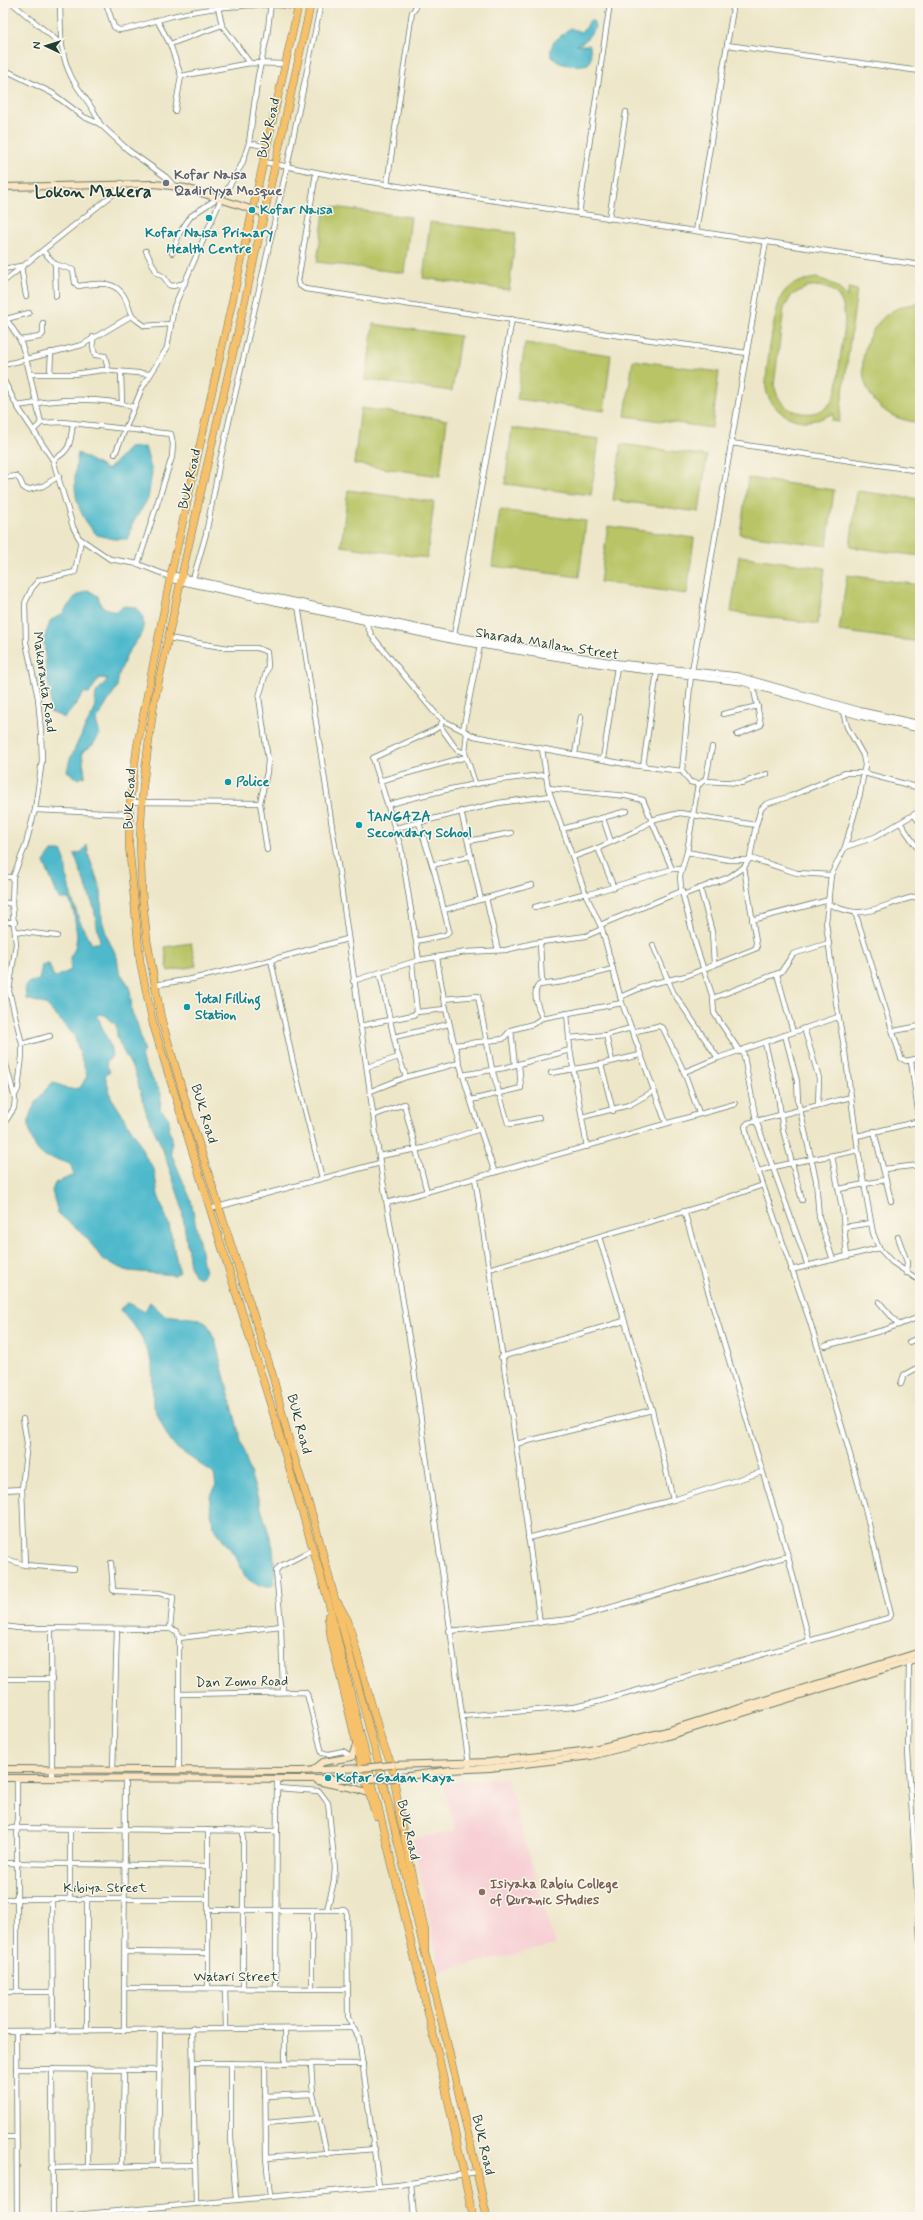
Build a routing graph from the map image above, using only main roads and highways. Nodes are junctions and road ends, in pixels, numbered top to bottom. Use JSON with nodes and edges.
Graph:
{"nodes":[{"id":1,"x":311,"y":3,"type":"edge"},
{"id":2,"x":299,"y":6,"type":"edge"},
{"id":3,"x":3,"y":187,"type":"edge"},
{"id":4,"x":253,"y":210,"type":"junction"},
{"id":5,"x":263,"y":213,"type":"junction"},
{"id":6,"x":186,"y":507,"type":"junction"},
{"id":7,"x":196,"y":510,"type":"junction"},
{"id":8,"x":335,"y":1598,"type":"junction"},
{"id":9,"x":329,"y":1604,"type":"junction"},
{"id":10,"x":920,"y":1652,"type":"edge"},
{"id":11,"x":920,"y":1658,"type":"edge"},
{"id":12,"x":909,"y":1659,"type":"junction"},
{"id":13,"x":356,"y":1745,"type":"junction"},
{"id":14,"x":392,"y":1765,"type":"junction"},
{"id":15,"x":469,"y":1766,"type":"junction"},
{"id":16,"x":362,"y":1768,"type":"junction"},
{"id":17,"x":3,"y":1769,"type":"edge"},
{"id":18,"x":313,"y":1770,"type":"junction"},
{"id":19,"x":3,"y":1778,"type":"edge"},
{"id":20,"x":395,"y":1778,"type":"junction"},
{"id":21,"x":365,"y":1779,"type":"junction"},
{"id":22,"x":315,"y":1780,"type":"junction"},
{"id":23,"x":370,"y":1794,"type":"junction"},
{"id":24,"x":424,"y":1954,"type":"junction"},
{"id":25,"x":417,"y":1968,"type":"junction"},
{"id":26,"x":473,"y":2217,"type":"edge"},
{"id":27,"x":487,"y":2217,"type":"edge"}],
"edges":[{"from":1,"to":5,"type":"main road","name":"BUK Road"},
{"from":2,"to":4,"type":"main road","name":"BUK Road"},
{"from":3,"to":4,"type":"main road"},
{"from":4,"to":5,"type":"main road"},
{"from":4,"to":6,"type":"main road","name":"BUK Road"},
{"from":5,"to":7,"type":"main road","name":"BUK Road"},
{"from":6,"to":7,"type":"main road"},
{"from":6,"to":9,"type":"main road","name":"BUK Road"},
{"from":7,"to":8,"type":"main road","name":"BUK Road"},
{"from":8,"to":14,"type":"main road"},
{"from":8,"to":24,"type":"main road","name":"BUK Road"},
{"from":9,"to":13,"type":"main road"},
{"from":9,"to":25,"type":"main road","name":"BUK Road"},
{"from":10,"to":12,"type":"main road"},
{"from":11,"to":12,"type":"main road"},
{"from":12,"to":15,"type":"main road"},
{"from":13,"to":16,"type":"main road"},
{"from":13,"to":18,"type":"main road"},
{"from":14,"to":15,"type":"main road"},
{"from":14,"to":16,"type":"main road","bridge":true},
{"from":14,"to":20,"type":"main road"},
{"from":15,"to":20,"type":"main road"},
{"from":16,"to":18,"type":"main road"},
{"from":16,"to":21,"type":"main road"},
{"from":17,"to":18,"type":"main road"},
{"from":19,"to":22,"type":"main road"},
{"from":20,"to":21,"type":"main road","bridge":true},
{"from":20,"to":24,"type":"main road"},
{"from":21,"to":22,"type":"main road"},
{"from":21,"to":23,"type":"main road"},
{"from":22,"to":23,"type":"main road"},
{"from":23,"to":25,"type":"main road"},
{"from":24,"to":27,"type":"main road","name":"BUK Road"},
{"from":25,"to":26,"type":"main road","name":"BUK Road"}]}
